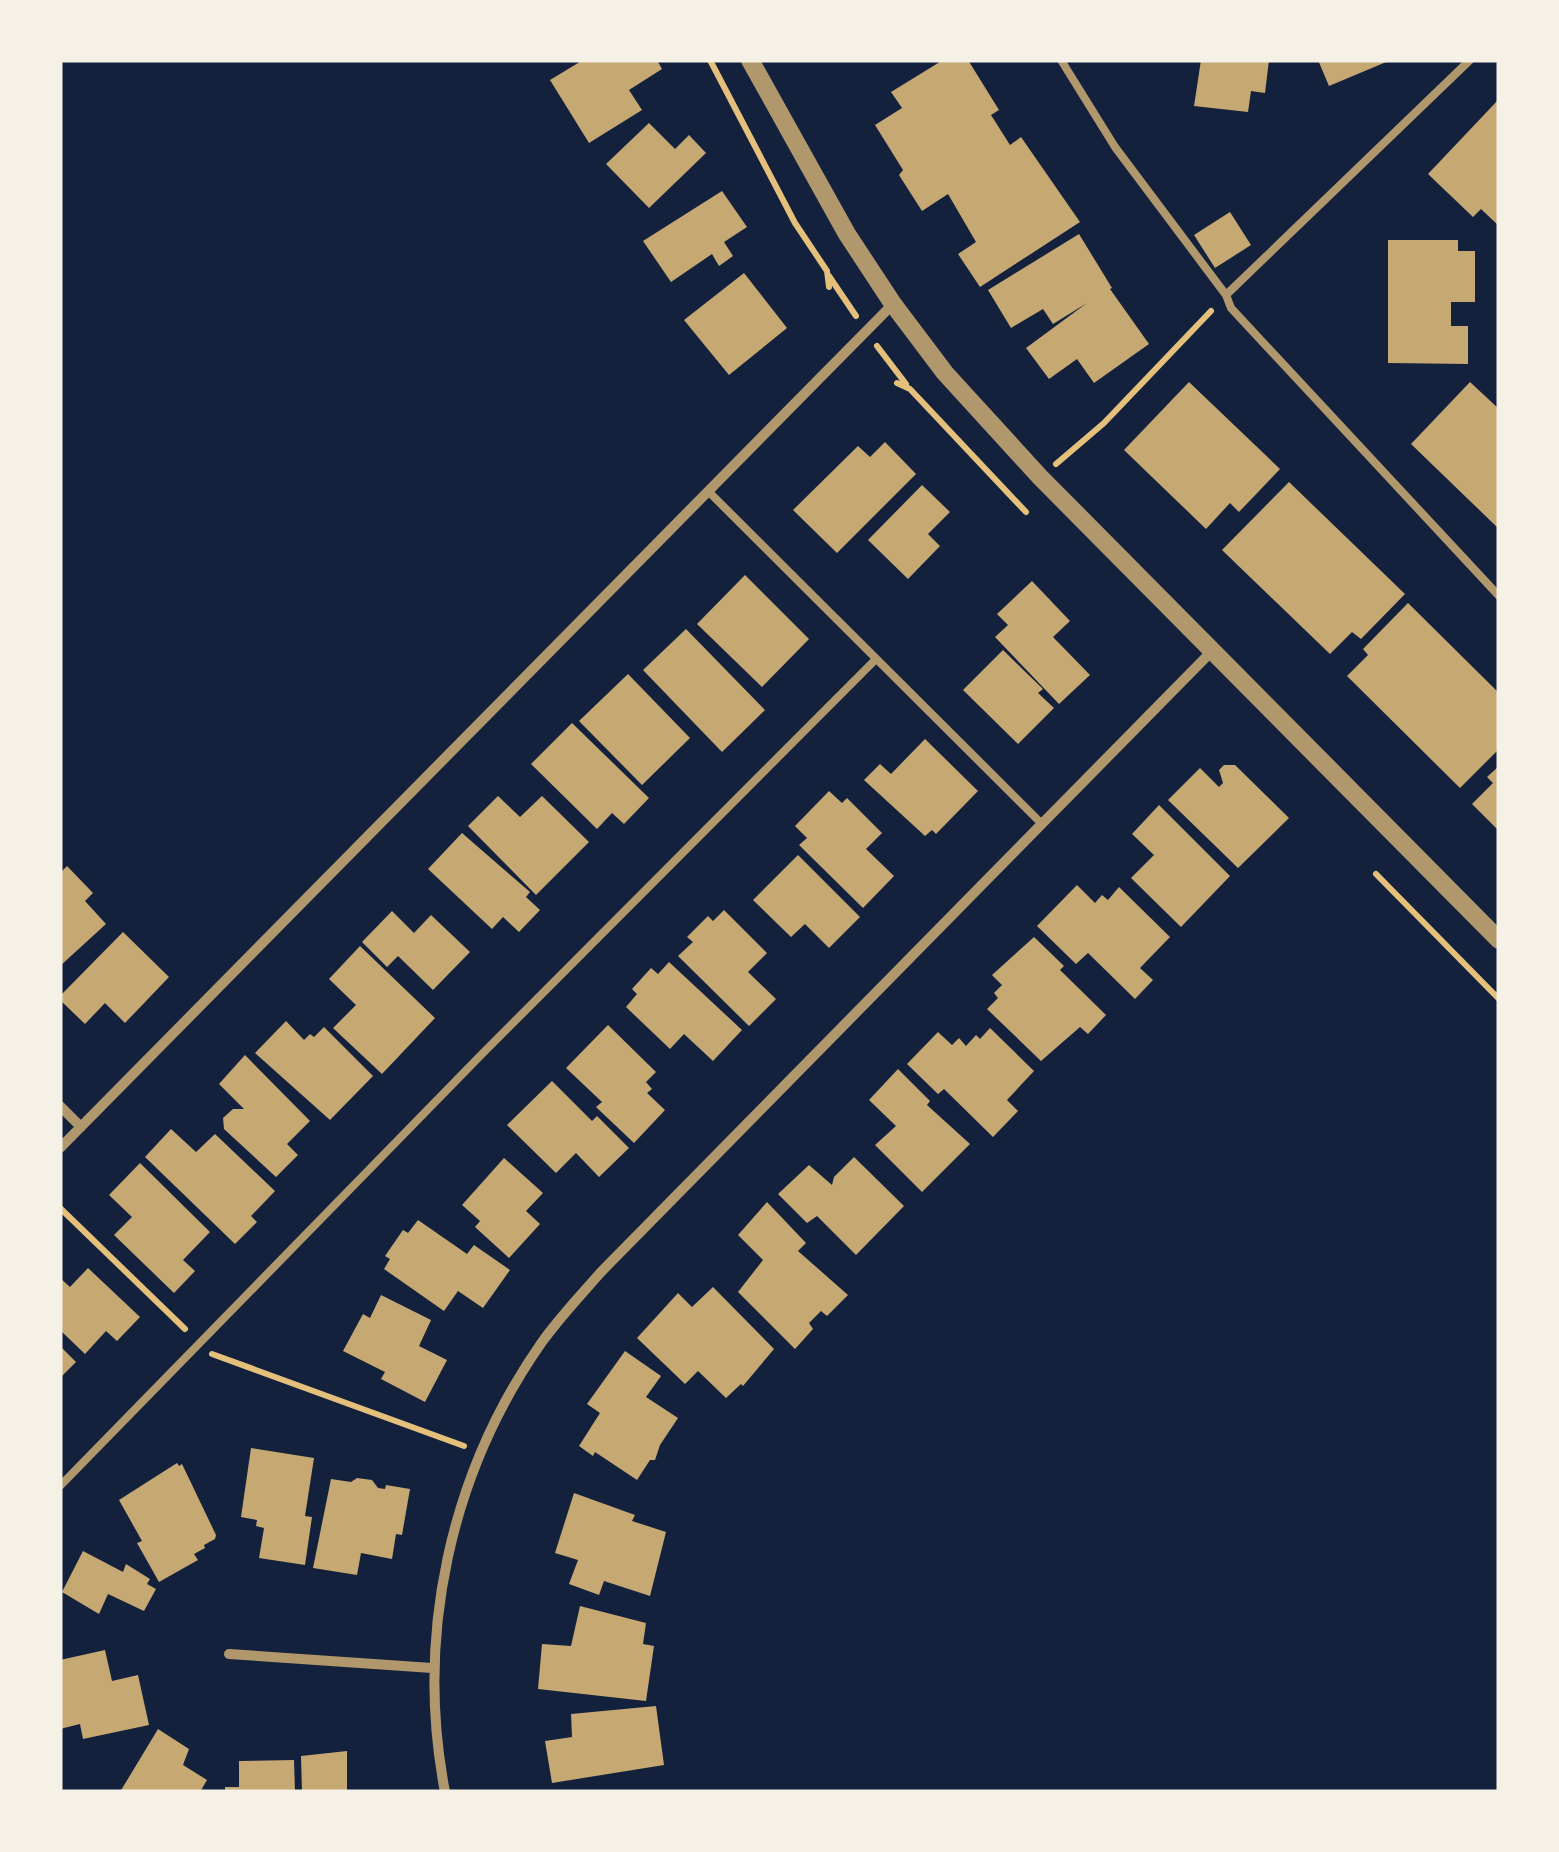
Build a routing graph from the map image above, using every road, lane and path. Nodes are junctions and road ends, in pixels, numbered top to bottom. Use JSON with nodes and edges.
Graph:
{"nodes":[{"id":1,"x":710,"y":60,"type":"edge"},
{"id":2,"x":750,"y":60,"type":"edge"},
{"id":3,"x":1060,"y":60,"type":"edge"},
{"id":4,"x":1470,"y":60,"type":"edge"},
{"id":5,"x":829,"y":287,"type":"dead end"},
{"id":6,"x":1226,"y":295,"type":"junction"},
{"id":7,"x":893,"y":304,"type":"junction"},
{"id":8,"x":897,"y":384,"type":"dead end"},
{"id":9,"x":1040,"y":477,"type":"junction"},
{"id":10,"x":708,"y":491,"type":"junction"},
{"id":11,"x":1026,"y":512,"type":"dead end"},
{"id":12,"x":1499,"y":596,"type":"edge"},
{"id":13,"x":1213,"y":650,"type":"junction"},
{"id":14,"x":876,"y":658,"type":"junction"},
{"id":15,"x":1042,"y":824,"type":"junction"},
{"id":16,"x":1376,"y":874,"type":"dead end"},
{"id":17,"x":1499,"y":940,"type":"edge"},
{"id":18,"x":1499,"y":999,"type":"edge"},
{"id":19,"x":60,"y":1106,"type":"edge"},
{"id":20,"x":81,"y":1126,"type":"junction"},
{"id":21,"x":60,"y":1148,"type":"edge"},
{"id":22,"x":60,"y":1208,"type":"edge"},
{"id":23,"x":190,"y":1333,"type":"dead end"},
{"id":24,"x":211,"y":1354,"type":"dead end"},
{"id":25,"x":480,"y":1453,"type":"junction"},
{"id":26,"x":60,"y":1486,"type":"edge"},
{"id":27,"x":230,"y":1654,"type":"dead end"},
{"id":28,"x":432,"y":1668,"type":"junction"},
{"id":29,"x":445,"y":1792,"type":"edge"}],
"edges":[{"from":1,"to":5,"type":"path"},
{"from":2,"to":7,"type":"street"},
{"from":3,"to":6,"type":"lane"},
{"from":4,"to":6,"type":"lane"},
{"from":6,"to":9,"type":"path"},
{"from":6,"to":12,"type":"lane"},
{"from":7,"to":9,"type":"street"},
{"from":7,"to":10,"type":"street"},
{"from":8,"to":11,"type":"path"},
{"from":9,"to":13,"type":"street"},
{"from":10,"to":14,"type":"lane"},
{"from":10,"to":20,"type":"street"},
{"from":13,"to":15,"type":"street"},
{"from":13,"to":17,"type":"street"},
{"from":14,"to":15,"type":"lane"},
{"from":14,"to":26,"type":"lane"},
{"from":15,"to":25,"type":"street"},
{"from":16,"to":18,"type":"path"},
{"from":19,"to":20,"type":"street"},
{"from":20,"to":21,"type":"street"},
{"from":22,"to":23,"type":"path"},
{"from":24,"to":25,"type":"path"},
{"from":25,"to":28,"type":"street"},
{"from":27,"to":28,"type":"street"},
{"from":28,"to":29,"type":"street"}]}
